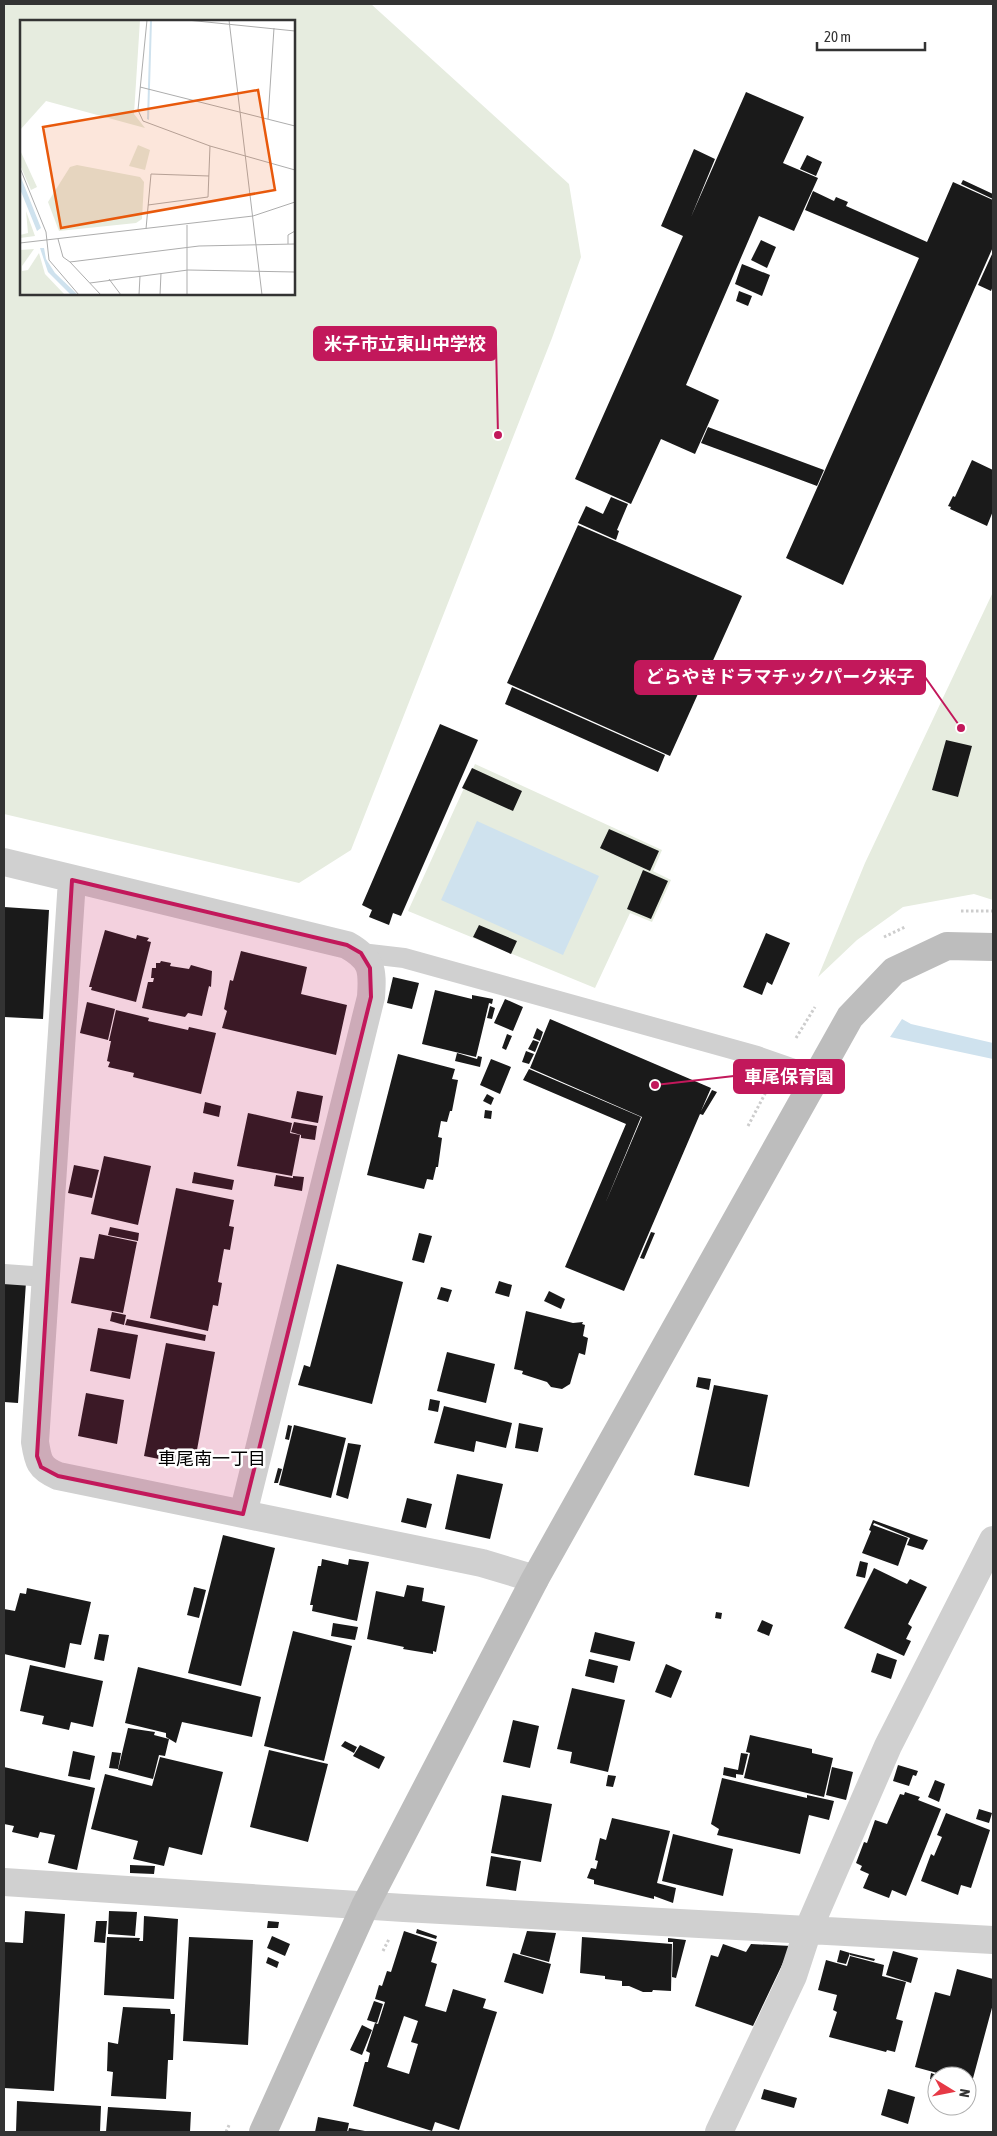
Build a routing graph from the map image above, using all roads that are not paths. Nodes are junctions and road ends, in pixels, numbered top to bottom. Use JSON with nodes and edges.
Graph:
{"nodes":[{"id":1,"x":4,"y":862,"type":"edge"},
{"id":2,"x":72,"y":880,"type":"junction"},
{"id":3,"x":993,"y":947,"type":"edge"},
{"id":4,"x":361,"y":953,"type":"junction"},
{"id":5,"x":817,"y":1077,"type":"junction"},
{"id":6,"x":4,"y":1274,"type":"edge"},
{"id":7,"x":46,"y":1277,"type":"junction"},
{"id":8,"x":243,"y":1514,"type":"junction"},
{"id":9,"x":993,"y":1540,"type":"edge"},
{"id":10,"x":535,"y":1579,"type":"junction"},
{"id":11,"x":4,"y":1882,"type":"edge"},
{"id":12,"x":365,"y":1906,"type":"junction"},
{"id":13,"x":808,"y":1930,"type":"junction"},
{"id":14,"x":993,"y":1940,"type":"edge"},
{"id":15,"x":263,"y":2132,"type":"edge"},
{"id":16,"x":718,"y":2132,"type":"edge"}],
"edges":[{"from":1,"to":2,"type":"street"},
{"from":2,"to":4,"type":"street"},
{"from":2,"to":7,"type":"street"},
{"from":3,"to":5,"type":"street"},
{"from":4,"to":5,"type":"lane"},
{"from":4,"to":8,"type":"street"},
{"from":5,"to":10,"type":"street"},
{"from":6,"to":7,"type":"lane"},
{"from":7,"to":8,"type":"street"},
{"from":8,"to":10,"type":"street"},
{"from":9,"to":13,"type":"street"},
{"from":10,"to":12,"type":"street"},
{"from":11,"to":12,"type":"street"},
{"from":12,"to":13,"type":"street"},
{"from":12,"to":15,"type":"street"},
{"from":13,"to":14,"type":"street"},
{"from":13,"to":16,"type":"street"}]}
